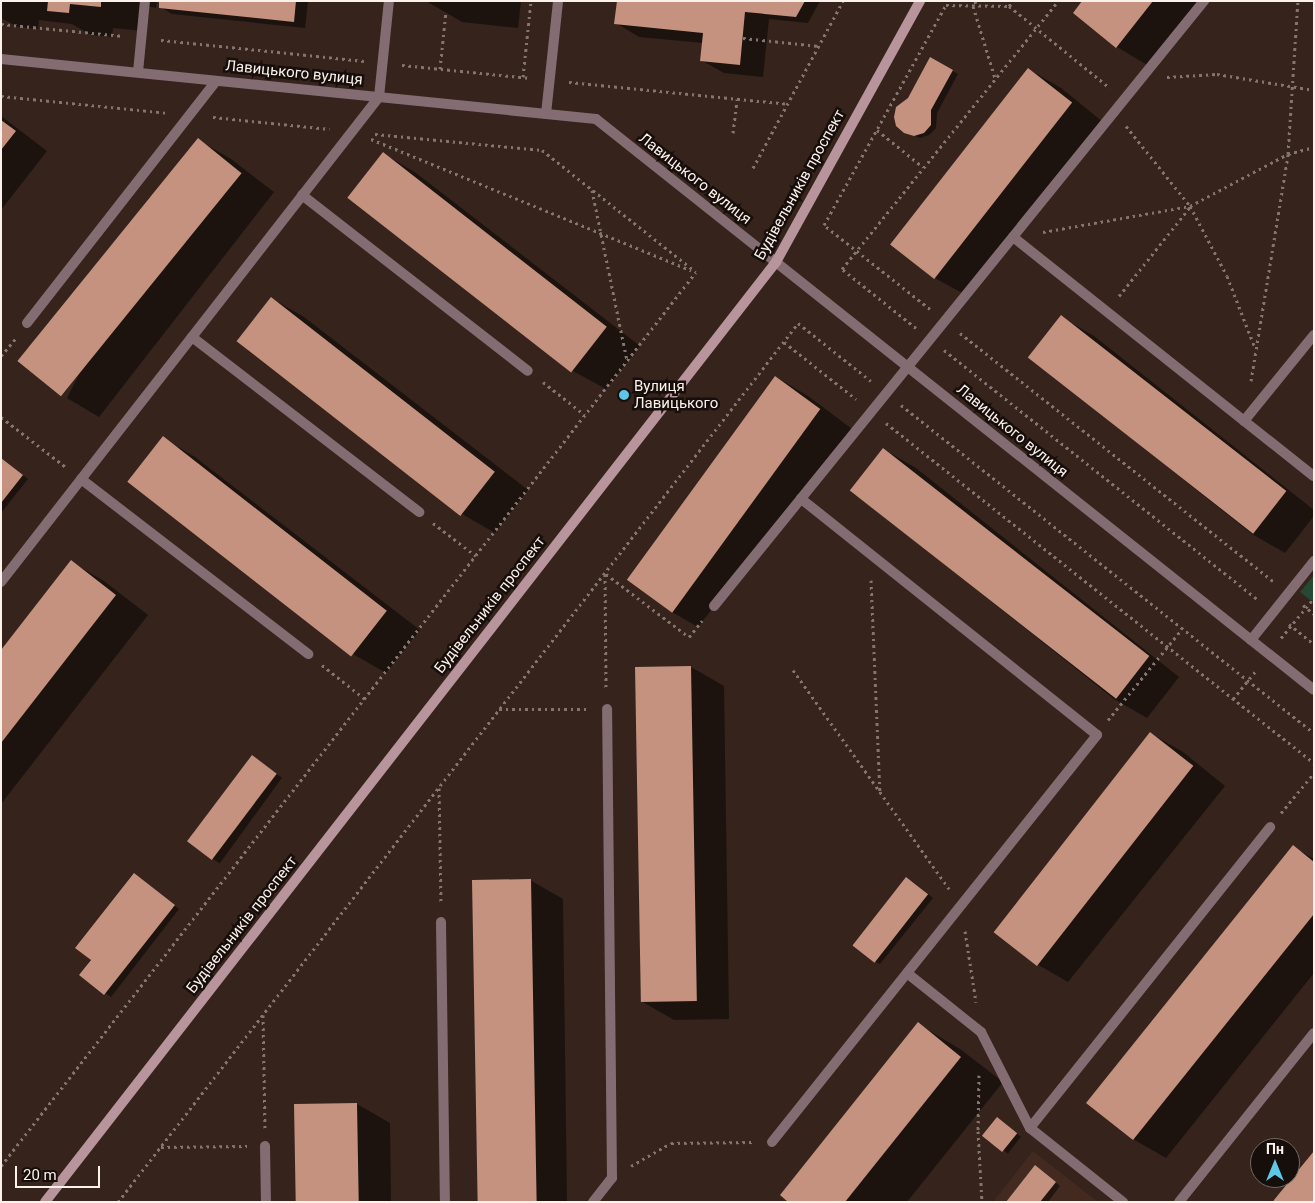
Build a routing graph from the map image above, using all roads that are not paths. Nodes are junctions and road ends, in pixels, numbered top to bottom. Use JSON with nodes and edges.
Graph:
{"nodes":[{"id":1,"x":145,"y":1,"type":"edge"},
{"id":2,"x":389,"y":1,"type":"edge"},
{"id":3,"x":558,"y":1,"type":"edge"},
{"id":4,"x":920,"y":1,"type":"edge"},
{"id":5,"x":1204,"y":1,"type":"edge"},
{"id":6,"x":1,"y":59,"type":"edge"},
{"id":7,"x":138,"y":72,"type":"junction"},
{"id":8,"x":216,"y":80,"type":"junction"},
{"id":9,"x":379,"y":97,"type":"junction"},
{"id":10,"x":546,"y":114,"type":"junction"},
{"id":11,"x":302,"y":196,"type":"junction"},
{"id":12,"x":1013,"y":237,"type":"junction"},
{"id":13,"x":776,"y":262,"type":"junction"},
{"id":14,"x":27,"y":323,"type":"dead end"},
{"id":15,"x":1314,"y":335,"type":"edge"},
{"id":16,"x":192,"y":337,"type":"junction"},
{"id":17,"x":908,"y":367,"type":"junction"},
{"id":18,"x":528,"y":371,"type":"road end"},
{"id":19,"x":1244,"y":421,"type":"junction"},
{"id":20,"x":1314,"y":476,"type":"edge"},
{"id":21,"x":82,"y":479,"type":"junction"},
{"id":22,"x":801,"y":498,"type":"junction"},
{"id":23,"x":419,"y":512,"type":"road end"},
{"id":24,"x":1314,"y":561,"type":"edge"},
{"id":25,"x":1,"y":582,"type":"edge"},
{"id":26,"x":714,"y":606,"type":"dead end"},
{"id":27,"x":1251,"y":640,"type":"junction"},
{"id":28,"x":308,"y":654,"type":"road end"},
{"id":29,"x":1314,"y":690,"type":"edge"},
{"id":30,"x":607,"y":709,"type":"road end"},
{"id":31,"x":1270,"y":827,"type":"road end"},
{"id":32,"x":441,"y":922,"type":"road end"},
{"id":33,"x":907,"y":973,"type":"junction"},
{"id":34,"x":1314,"y":1033,"type":"edge"},
{"id":35,"x":1030,"y":1128,"type":"junction"},
{"id":36,"x":772,"y":1142,"type":"road end"},
{"id":37,"x":265,"y":1146,"type":"road end"},
{"id":38,"x":45,"y":1202,"type":"edge"},
{"id":39,"x":266,"y":1202,"type":"edge"},
{"id":40,"x":445,"y":1202,"type":"edge"},
{"id":41,"x":593,"y":1202,"type":"edge"},
{"id":42,"x":1123,"y":1202,"type":"edge"},
{"id":43,"x":1179,"y":1202,"type":"edge"}],
"edges":[{"from":1,"to":7,"type":"street"},
{"from":2,"to":9,"type":"street"},
{"from":3,"to":10,"type":"street"},
{"from":4,"to":13,"type":"main road","name":"Будівельників проспект"},
{"from":5,"to":12,"type":"street"},
{"from":6,"to":7,"type":"street","name":"Лавицького вулиця"},
{"from":7,"to":8,"type":"street","name":"Лавицького вулиця"},
{"from":8,"to":9,"type":"street","name":"Лавицького вулиця"},
{"from":8,"to":14,"type":"street"},
{"from":9,"to":10,"type":"street","name":"Лавицького вулиця"},
{"from":9,"to":11,"type":"street"},
{"from":10,"to":13,"type":"street","name":"Лавицького вулиця"},
{"from":11,"to":16,"type":"street"},
{"from":11,"to":18,"type":"street"},
{"from":12,"to":17,"type":"street"},
{"from":12,"to":19,"type":"street"},
{"from":13,"to":17,"type":"street","name":"Лавицького вулиця"},
{"from":13,"to":38,"type":"main road","name":"Будівельників проспект"},
{"from":15,"to":19,"type":"street"},
{"from":16,"to":21,"type":"street"},
{"from":16,"to":23,"type":"street"},
{"from":17,"to":22,"type":"street"},
{"from":17,"to":27,"type":"street","name":"Лавицького вулиця"},
{"from":19,"to":20,"type":"street"},
{"from":21,"to":25,"type":"street"},
{"from":21,"to":28,"type":"street"},
{"from":22,"to":26,"type":"street"},
{"from":22,"to":33,"type":"street"},
{"from":24,"to":27,"type":"street"},
{"from":27,"to":29,"type":"street","name":"Лавицького вулиця"},
{"from":30,"to":41,"type":"street"},
{"from":31,"to":35,"type":"street"},
{"from":32,"to":40,"type":"street"},
{"from":33,"to":35,"type":"street"},
{"from":33,"to":36,"type":"street"},
{"from":34,"to":43,"type":"street"},
{"from":35,"to":42,"type":"street"},
{"from":37,"to":39,"type":"street"}]}
